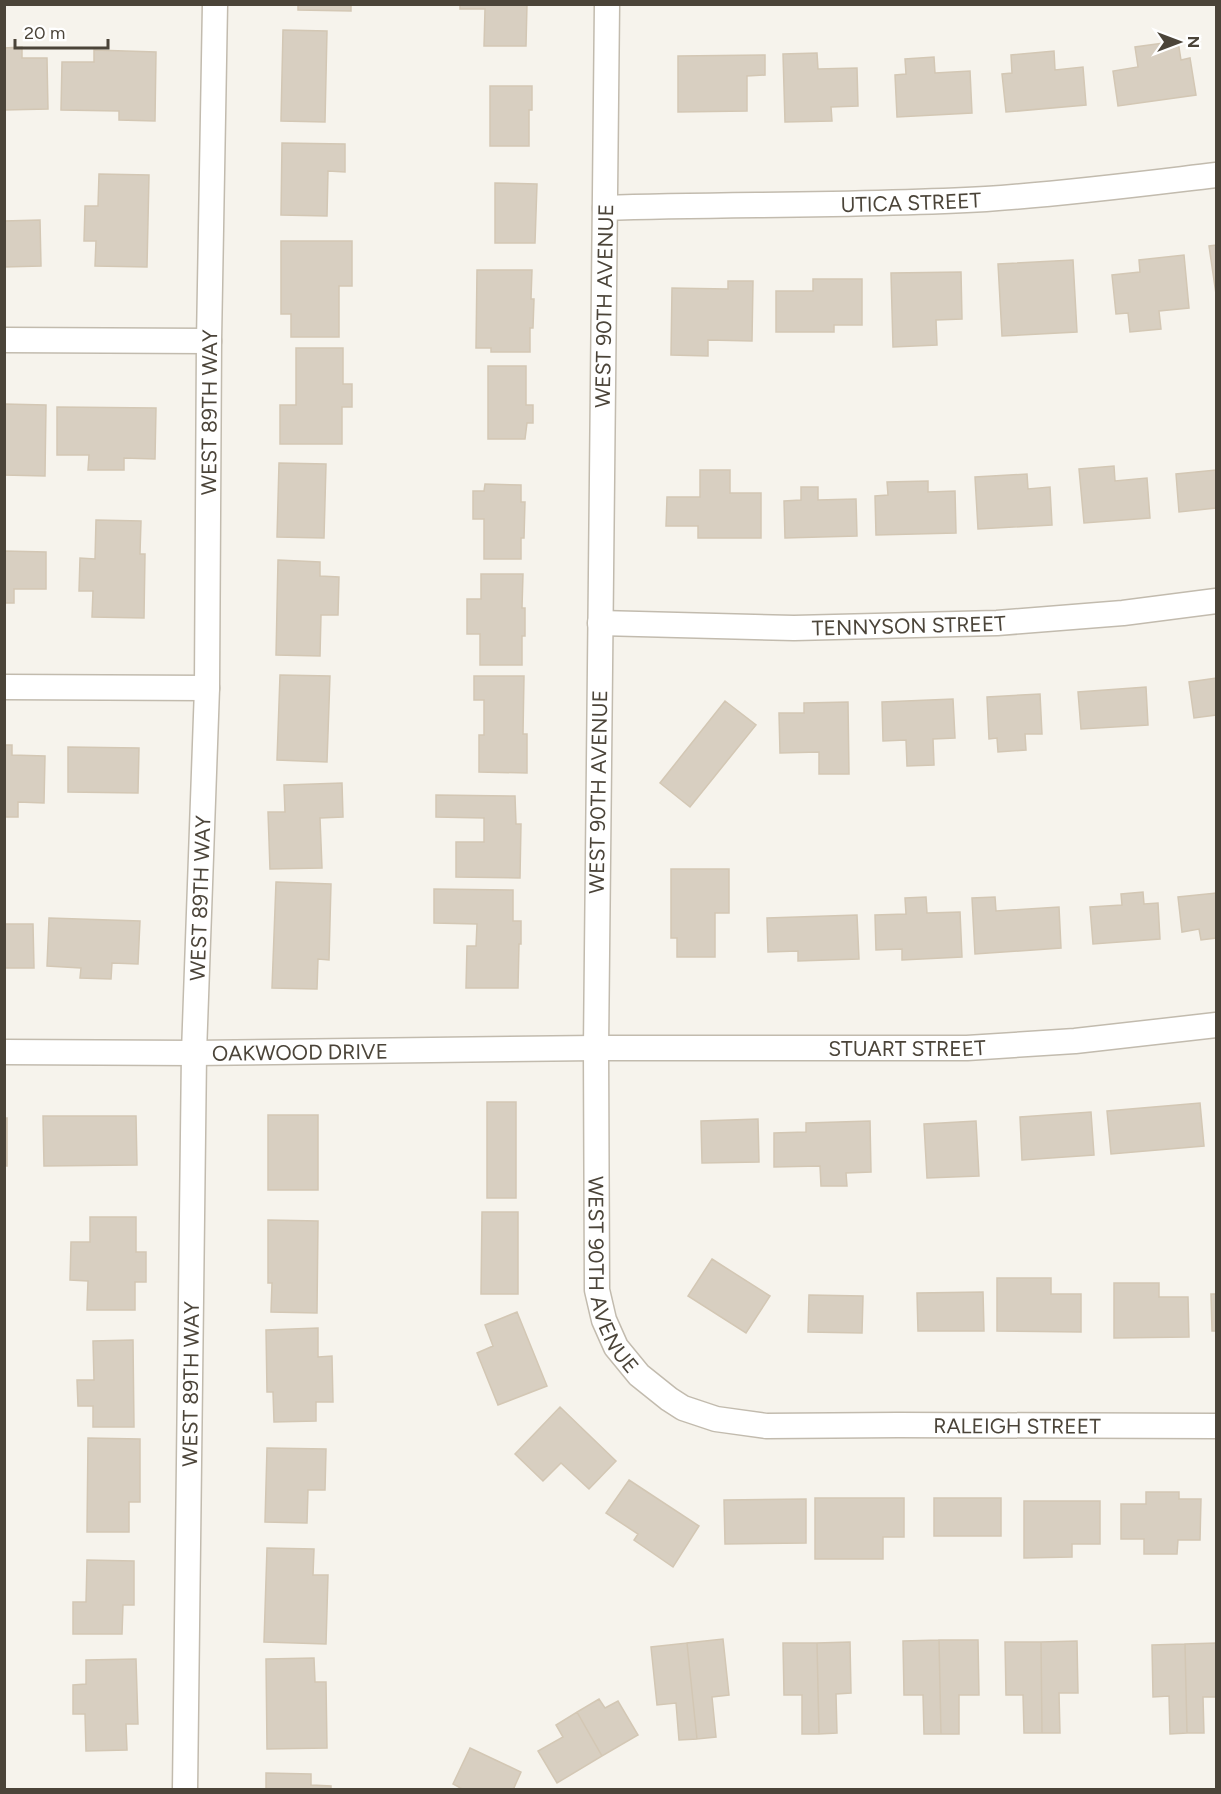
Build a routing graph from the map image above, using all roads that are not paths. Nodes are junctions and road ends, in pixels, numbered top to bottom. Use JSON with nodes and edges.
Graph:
{"nodes":[{"id":1,"x":215,"y":4,"type":"edge"},
{"id":2,"x":607,"y":4,"type":"edge"},
{"id":3,"x":1216,"y":176,"type":"edge"},
{"id":4,"x":605,"y":208,"type":"junction"},
{"id":5,"x":4,"y":340,"type":"edge"},
{"id":6,"x":209,"y":341,"type":"junction"},
{"id":7,"x":1216,"y":601,"type":"edge"},
{"id":8,"x":600,"y":623,"type":"junction"},
{"id":9,"x":4,"y":687,"type":"edge"},
{"id":10,"x":207,"y":688,"type":"junction"},
{"id":11,"x":1216,"y":1025,"type":"edge"},
{"id":12,"x":596,"y":1048,"type":"junction"},
{"id":13,"x":4,"y":1052,"type":"edge"},
{"id":14,"x":194,"y":1053,"type":"junction"},
{"id":15,"x":818,"y":1425,"type":"joint"},
{"id":16,"x":1216,"y":1426,"type":"edge"},
{"id":17,"x":185,"y":1790,"type":"edge"}],
"edges":[{"from":1,"to":6,"type":"street","name":"WEST 89TH WAY"},
{"from":2,"to":4,"type":"street","name":"WEST 90TH AVENUE"},
{"from":3,"to":4,"type":"street","name":"UTICA STREET"},
{"from":4,"to":8,"type":"street","name":"WEST 90TH AVENUE"},
{"from":5,"to":6,"type":"street"},
{"from":6,"to":10,"type":"street","name":"WEST 89TH WAY"},
{"from":7,"to":8,"type":"street","name":"TENNYSON STREET"},
{"from":8,"to":12,"type":"street","name":"WEST 90TH AVENUE"},
{"from":9,"to":10,"type":"street"},
{"from":10,"to":14,"type":"street","name":"WEST 89TH WAY"},
{"from":11,"to":12,"type":"street","name":"STUART STREET"},
{"from":12,"to":14,"type":"street","name":"OAKWOOD DRIVE"},
{"from":12,"to":15,"type":"street","name":"WEST 90TH AVENUE"},
{"from":13,"to":14,"type":"street","name":"OAKWOOD DRIVE"},
{"from":14,"to":17,"type":"street","name":"WEST 89TH WAY"},
{"from":15,"to":16,"type":"street","name":"RALEIGH STREET"}]}
